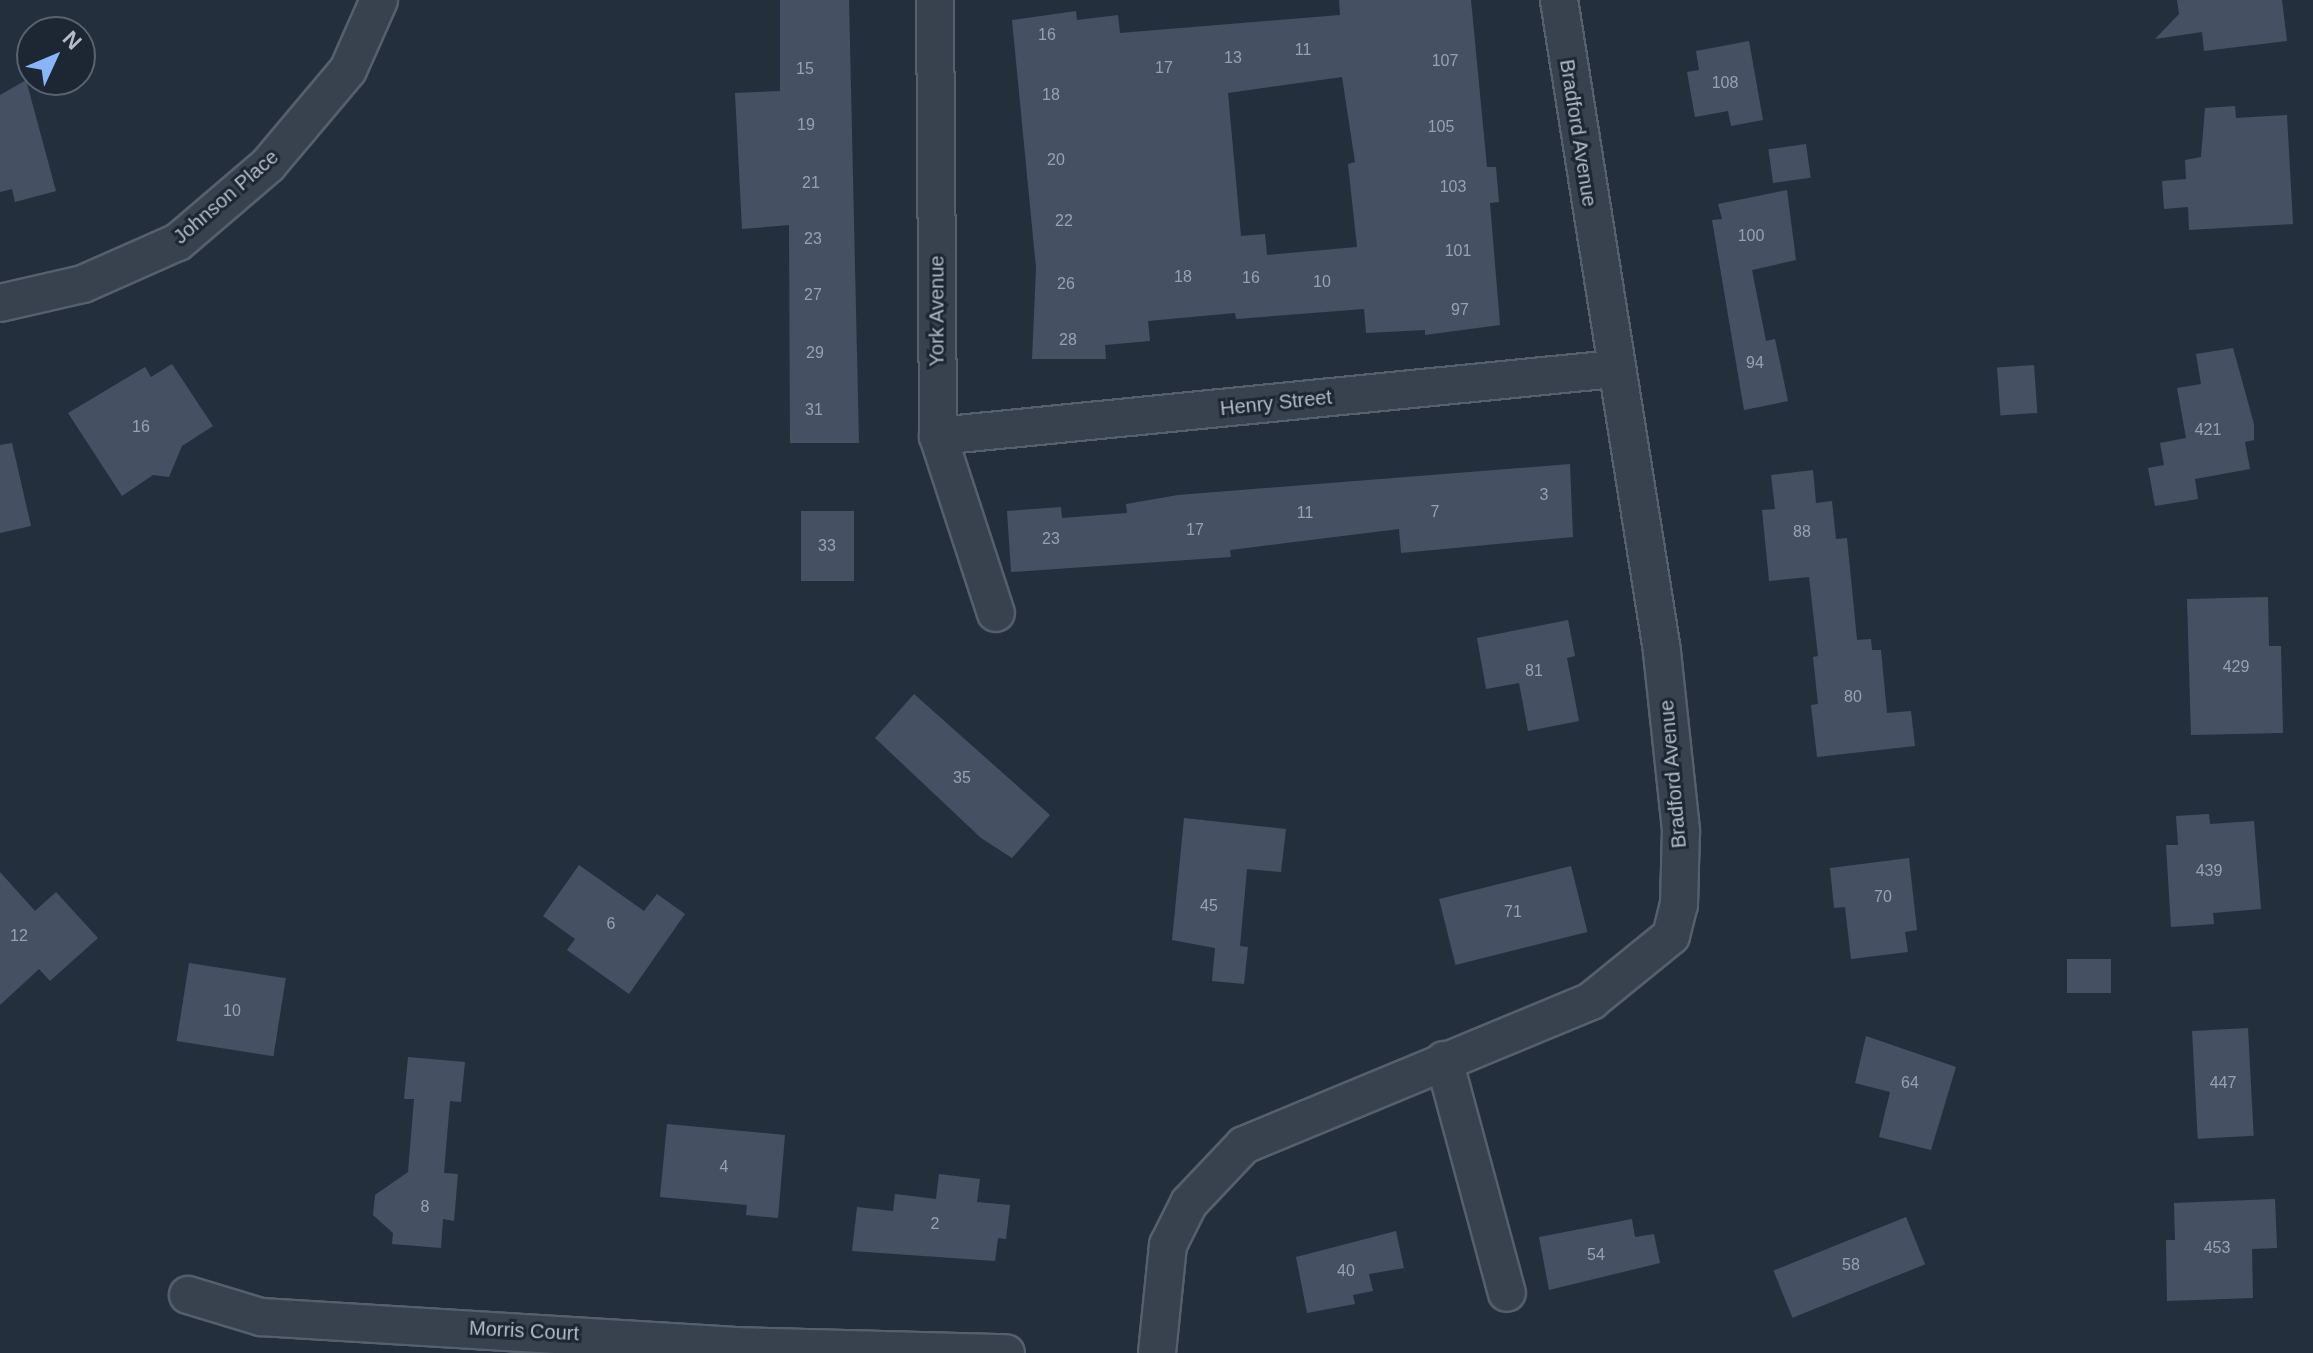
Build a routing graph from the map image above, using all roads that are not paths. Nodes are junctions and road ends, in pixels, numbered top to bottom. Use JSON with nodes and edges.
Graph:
{"nodes":[{"id":1,"x":379,"y":0,"type":"edge"},
{"id":2,"x":935,"y":0,"type":"edge"},
{"id":3,"x":1559,"y":0,"type":"edge"},
{"id":4,"x":0,"y":303,"type":"edge"},
{"id":5,"x":1614,"y":369,"type":"junction"},
{"id":6,"x":938,"y":436,"type":"junction"},
{"id":7,"x":996,"y":613,"type":"dead end"},
{"id":8,"x":1444,"y":1060,"type":"junction"},
{"id":9,"x":1507,"y":1293,"type":"dead end"},
{"id":10,"x":188,"y":1295,"type":"dead end"},
{"id":11,"x":1006,"y":1353,"type":"edge"},
{"id":12,"x":1157,"y":1353,"type":"edge"}],
"edges":[{"from":1,"to":4,"type":"street","name":"Johnson Place"},
{"from":2,"to":6,"type":"street","name":"York Avenue"},
{"from":3,"to":5,"type":"street","name":"Bradford Avenue"},
{"from":5,"to":6,"type":"street","name":"Henry Street"},
{"from":5,"to":8,"type":"street","name":"Bradford Avenue"},
{"from":6,"to":7,"type":"street","name":"York Avenue"},
{"from":8,"to":9,"type":"street"},
{"from":8,"to":12,"type":"street","name":"Bradford Avenue"},
{"from":10,"to":11,"type":"street","name":"Morris Court"}]}
